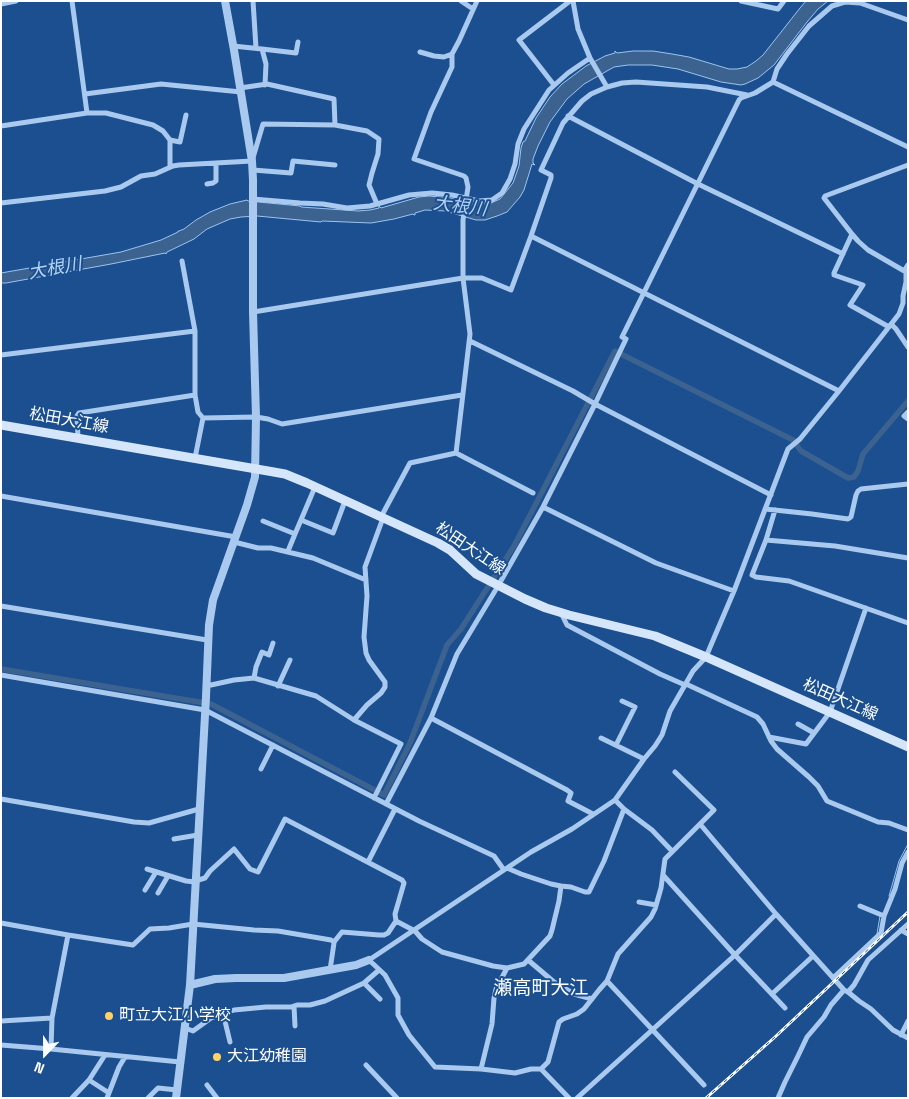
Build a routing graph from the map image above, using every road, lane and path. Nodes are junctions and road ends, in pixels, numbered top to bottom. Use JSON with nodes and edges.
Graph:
{"nodes":[{"id":1,"x":16,"y":1,"type":"edge"},
{"id":2,"x":72,"y":1,"type":"edge"},
{"id":3,"x":225,"y":1,"type":"edge"},
{"id":4,"x":253,"y":1,"type":"edge"},
{"id":5,"x":461,"y":1,"type":"edge"},
{"id":6,"x":477,"y":1,"type":"edge"},
{"id":7,"x":572,"y":1,"type":"edge"},
{"id":8,"x":741,"y":1,"type":"edge"},
{"id":9,"x":784,"y":1,"type":"edge"},
{"id":10,"x":1,"y":4,"type":"edge"},
{"id":11,"x":473,"y":9,"type":"junction"},
{"id":12,"x":908,"y":20,"type":"edge"},
{"id":13,"x":298,"y":42,"type":"dead end"},
{"id":14,"x":234,"y":46,"type":"junction"},
{"id":15,"x":256,"y":48,"type":"junction"},
{"id":16,"x":262,"y":48,"type":"junction"},
{"id":17,"x":420,"y":52,"type":"dead end"},
{"id":18,"x":452,"y":54,"type":"junction"},
{"id":19,"x":590,"y":58,"type":"junction"},
{"id":20,"x":773,"y":82,"type":"junction"},
{"id":21,"x":265,"y":84,"type":"junction"},
{"id":22,"x":554,"y":86,"type":"junction"},
{"id":23,"x":606,"y":87,"type":"junction"},
{"id":24,"x":241,"y":90,"type":"junction"},
{"id":25,"x":85,"y":94,"type":"junction"},
{"id":26,"x":750,"y":96,"type":"junction"},
{"id":27,"x":87,"y":113,"type":"junction"},
{"id":28,"x":186,"y":115,"type":"dead end"},
{"id":29,"x":568,"y":116,"type":"junction"},
{"id":30,"x":334,"y":124,"type":"junction"},
{"id":31,"x":1,"y":126,"type":"edge"},
{"id":32,"x":170,"y":140,"type":"junction"},
{"id":33,"x":908,"y":147,"type":"edge"},
{"id":34,"x":252,"y":161,"type":"junction"},
{"id":35,"x":216,"y":163,"type":"junction"},
{"id":36,"x":335,"y":165,"type":"dead end"},
{"id":37,"x":908,"y":165,"type":"edge"},
{"id":38,"x":170,"y":167,"type":"junction"},
{"id":39,"x":253,"y":170,"type":"junction"},
{"id":40,"x":208,"y":184,"type":"dead end"},
{"id":41,"x":698,"y":184,"type":"junction"},
{"id":42,"x":253,"y":198,"type":"junction"},
{"id":43,"x":466,"y":199,"type":"junction"},
{"id":44,"x":1,"y":203,"type":"edge"},
{"id":45,"x":377,"y":204,"type":"junction"},
{"id":46,"x":852,"y":234,"type":"junction"},
{"id":47,"x":531,"y":236,"type":"junction"},
{"id":48,"x":843,"y":254,"type":"junction"},
{"id":49,"x":182,"y":260,"type":"dead end"},
{"id":50,"x":907,"y":270,"type":"edge"},
{"id":51,"x":463,"y":278,"type":"junction"},
{"id":52,"x":643,"y":293,"type":"junction"},
{"id":53,"x":253,"y":312,"type":"junction"},
{"id":54,"x":890,"y":325,"type":"junction"},
{"id":55,"x":195,"y":331,"type":"junction"},
{"id":56,"x":470,"y":341,"type":"junction"},
{"id":57,"x":908,"y":347,"type":"edge"},
{"id":58,"x":1,"y":355,"type":"edge"},
{"id":59,"x":839,"y":391,"type":"junction"},
{"id":60,"x":195,"y":395,"type":"junction"},
{"id":61,"x":462,"y":395,"type":"junction"},
{"id":62,"x":594,"y":404,"type":"junction"},
{"id":63,"x":908,"y":412,"type":"edge"},
{"id":64,"x":256,"y":417,"type":"junction"},
{"id":65,"x":203,"y":418,"type":"junction"},
{"id":66,"x":908,"y":419,"type":"edge"},
{"id":67,"x":1,"y":425,"type":"edge"},
{"id":68,"x":78,"y":438,"type":"junction"},
{"id":69,"x":456,"y":453,"type":"junction"},
{"id":70,"x":194,"y":458,"type":"junction"},
{"id":71,"x":255,"y":469,"type":"junction"},
{"id":72,"x":908,"y":484,"type":"edge"},
{"id":73,"x":315,"y":487,"type":"junction"},
{"id":74,"x":533,"y":493,"type":"dead end"},
{"id":75,"x":771,"y":495,"type":"junction"},
{"id":76,"x":1,"y":496,"type":"edge"},
{"id":77,"x":345,"y":501,"type":"junction"},
{"id":78,"x":543,"y":507,"type":"junction"},
{"id":79,"x":765,"y":509,"type":"junction"},
{"id":80,"x":775,"y":510,"type":"junction"},
{"id":81,"x":382,"y":517,"type":"junction"},
{"id":82,"x":300,"y":520,"type":"junction"},
{"id":83,"x":263,"y":521,"type":"dead end"},
{"id":84,"x":294,"y":534,"type":"junction"},
{"id":85,"x":235,"y":539,"type":"junction"},
{"id":86,"x":766,"y":540,"type":"junction"},
{"id":87,"x":288,"y":551,"type":"junction"},
{"id":88,"x":908,"y":558,"type":"edge"},
{"id":89,"x":366,"y":580,"type":"junction"},
{"id":90,"x":494,"y":584,"type":"junction"},
{"id":91,"x":734,"y":591,"type":"junction"},
{"id":92,"x":1,"y":606,"type":"edge"},
{"id":93,"x":866,"y":608,"type":"junction"},
{"id":94,"x":561,"y":613,"type":"junction"},
{"id":95,"x":908,"y":623,"type":"edge"},
{"id":96,"x":207,"y":640,"type":"junction"},
{"id":97,"x":274,"y":643,"type":"dead end"},
{"id":98,"x":706,"y":657,"type":"junction"},
{"id":99,"x":290,"y":660,"type":"dead end"},
{"id":100,"x":1,"y":675,"type":"edge"},
{"id":101,"x":254,"y":678,"type":"junction"},
{"id":102,"x":206,"y":684,"type":"junction"},
{"id":103,"x":686,"y":684,"type":"junction"},
{"id":104,"x":278,"y":686,"type":"junction"},
{"id":105,"x":622,"y":701,"type":"dead end"},
{"id":106,"x":205,"y":709,"type":"junction"},
{"id":107,"x":830,"y":712,"type":"junction"},
{"id":108,"x":431,"y":718,"type":"junction"},
{"id":109,"x":354,"y":720,"type":"junction"},
{"id":110,"x":798,"y":724,"type":"dead end"},
{"id":111,"x":814,"y":733,"type":"junction"},
{"id":112,"x":769,"y":737,"type":"junction"},
{"id":113,"x":601,"y":738,"type":"dead end"},
{"id":114,"x":273,"y":745,"type":"junction"},
{"id":115,"x":616,"y":745,"type":"junction"},
{"id":116,"x":908,"y":747,"type":"edge"},
{"id":117,"x":644,"y":759,"type":"junction"},
{"id":118,"x":262,"y":769,"type":"dead end"},
{"id":119,"x":675,"y":772,"type":"dead end"},
{"id":120,"x":374,"y":798,"type":"junction"},
{"id":121,"x":1,"y":799,"type":"edge"},
{"id":122,"x":615,"y":800,"type":"junction"},
{"id":123,"x":386,"y":804,"type":"junction"},
{"id":124,"x":199,"y":809,"type":"junction"},
{"id":125,"x":395,"y":809,"type":"junction"},
{"id":126,"x":624,"y":809,"type":"junction"},
{"id":127,"x":593,"y":814,"type":"junction"},
{"id":128,"x":700,"y":824,"type":"junction"},
{"id":129,"x":908,"y":830,"type":"edge"},
{"id":130,"x":198,"y":835,"type":"junction"},
{"id":131,"x":174,"y":839,"type":"dead end"},
{"id":132,"x":672,"y":851,"type":"junction"},
{"id":133,"x":908,"y":852,"type":"edge"},
{"id":134,"x":368,"y":862,"type":"junction"},
{"id":135,"x":147,"y":869,"type":"dead end"},
{"id":136,"x":505,"y":869,"type":"junction"},
{"id":137,"x":156,"y":872,"type":"junction"},
{"id":138,"x":663,"y":875,"type":"junction"},
{"id":139,"x":168,"y":876,"type":"junction"},
{"id":140,"x":195,"y":882,"type":"junction"},
{"id":141,"x":560,"y":886,"type":"junction"},
{"id":142,"x":145,"y":890,"type":"dead end"},
{"id":143,"x":158,"y":893,"type":"dead end"},
{"id":144,"x":639,"y":902,"type":"dead end"},
{"id":145,"x":656,"y":906,"type":"junction"},
{"id":146,"x":860,"y":906,"type":"dead end"},
{"id":147,"x":776,"y":914,"type":"junction"},
{"id":148,"x":884,"y":916,"type":"junction"},
{"id":149,"x":396,"y":921,"type":"junction"},
{"id":150,"x":1,"y":923,"type":"edge"},
{"id":151,"x":193,"y":924,"type":"junction"},
{"id":152,"x":908,"y":924,"type":"edge"},
{"id":153,"x":901,"y":930,"type":"junction"},
{"id":154,"x":415,"y":931,"type":"junction"},
{"id":155,"x":908,"y":934,"type":"edge"},
{"id":156,"x":68,"y":935,"type":"junction"},
{"id":157,"x":334,"y":942,"type":"junction"},
{"id":158,"x":735,"y":955,"type":"junction"},
{"id":159,"x":813,"y":956,"type":"junction"},
{"id":160,"x":369,"y":960,"type":"junction"},
{"id":161,"x":528,"y":960,"type":"junction"},
{"id":162,"x":507,"y":968,"type":"junction"},
{"id":163,"x":330,"y":970,"type":"junction"},
{"id":164,"x":378,"y":970,"type":"junction"},
{"id":165,"x":833,"y":978,"type":"junction"},
{"id":166,"x":608,"y":981,"type":"junction"},
{"id":167,"x":364,"y":983,"type":"junction"},
{"id":168,"x":190,"y":985,"type":"junction"},
{"id":169,"x":846,"y":991,"type":"junction"},
{"id":170,"x":772,"y":994,"type":"junction"},
{"id":171,"x":380,"y":999,"type":"dead end"},
{"id":172,"x":592,"y":999,"type":"junction"},
{"id":173,"x":294,"y":1006,"type":"junction"},
{"id":174,"x":785,"y":1008,"type":"dead end"},
{"id":175,"x":223,"y":1013,"type":"junction"},
{"id":176,"x":52,"y":1018,"type":"junction"},
{"id":177,"x":1,"y":1021,"type":"edge"},
{"id":178,"x":908,"y":1021,"type":"edge"},
{"id":179,"x":295,"y":1026,"type":"dead end"},
{"id":180,"x":185,"y":1028,"type":"junction"},
{"id":181,"x":652,"y":1030,"type":"junction"},
{"id":182,"x":901,"y":1035,"type":"junction"},
{"id":183,"x":908,"y":1038,"type":"edge"},
{"id":184,"x":230,"y":1042,"type":"dead end"},
{"id":185,"x":1,"y":1045,"type":"edge"},
{"id":186,"x":51,"y":1048,"type":"junction"},
{"id":187,"x":105,"y":1055,"type":"junction"},
{"id":188,"x":125,"y":1057,"type":"junction"},
{"id":189,"x":180,"y":1062,"type":"junction"},
{"id":190,"x":366,"y":1065,"type":"dead end"},
{"id":191,"x":481,"y":1069,"type":"junction"},
{"id":192,"x":541,"y":1069,"type":"junction"},
{"id":193,"x":89,"y":1080,"type":"junction"},
{"id":194,"x":207,"y":1085,"type":"dead end"},
{"id":195,"x":704,"y":1085,"type":"dead end"},
{"id":196,"x":177,"y":1094,"type":"edge"},
{"id":197,"x":108,"y":1095,"type":"edge"},
{"id":198,"x":72,"y":1098,"type":"edge"},
{"id":199,"x":148,"y":1098,"type":"edge"},
{"id":200,"x":217,"y":1098,"type":"edge"},
{"id":201,"x":397,"y":1098,"type":"edge"},
{"id":202,"x":569,"y":1098,"type":"edge"},
{"id":203,"x":577,"y":1098,"type":"edge"},
{"id":204,"x":778,"y":1098,"type":"edge"}],
"edges":[{"from":1,"to":10,"type":"street"},
{"from":2,"to":25,"type":"street"},
{"from":3,"to":14,"type":"street"},
{"from":4,"to":15,"type":"street"},
{"from":5,"to":11,"type":"street"},
{"from":6,"to":11,"type":"street"},
{"from":7,"to":19,"type":"street"},
{"from":7,"to":22,"type":"street"},
{"from":8,"to":9,"type":"street"},
{"from":11,"to":18,"type":"street"},
{"from":12,"to":20,"type":"street"},
{"from":13,"to":16,"type":"street"},
{"from":14,"to":15,"type":"street"},
{"from":14,"to":24,"type":"street"},
{"from":15,"to":16,"type":"street"},
{"from":16,"to":21,"type":"street"},
{"from":17,"to":18,"type":"street"},
{"from":18,"to":43,"type":"street"},
{"from":19,"to":22,"type":"street"},
{"from":19,"to":23,"type":"street"},
{"from":20,"to":26,"type":"street"},
{"from":20,"to":33,"type":"street"},
{"from":21,"to":24,"type":"street"},
{"from":21,"to":30,"type":"street"},
{"from":22,"to":43,"type":"street"},
{"from":23,"to":26,"type":"street"},
{"from":23,"to":29,"type":"street"},
{"from":24,"to":25,"type":"street"},
{"from":24,"to":34,"type":"street"},
{"from":25,"to":27,"type":"street"},
{"from":26,"to":41,"type":"street"},
{"from":27,"to":31,"type":"street"},
{"from":27,"to":32,"type":"street"},
{"from":28,"to":32,"type":"street"},
{"from":29,"to":41,"type":"street"},
{"from":29,"to":47,"type":"street"},
{"from":30,"to":34,"type":"street"},
{"from":30,"to":45,"type":"street"},
{"from":32,"to":38,"type":"street"},
{"from":34,"to":35,"type":"street"},
{"from":34,"to":39,"type":"street"},
{"from":35,"to":38,"type":"street"},
{"from":35,"to":40,"type":"street"},
{"from":36,"to":39,"type":"street"},
{"from":37,"to":46,"type":"street"},
{"from":38,"to":44,"type":"street"},
{"from":39,"to":42,"type":"street"},
{"from":41,"to":48,"type":"street"},
{"from":41,"to":52,"type":"street"},
{"from":42,"to":45,"type":"street"},
{"from":42,"to":53,"type":"street"},
{"from":43,"to":45,"type":"street"},
{"from":43,"to":51,"type":"street"},
{"from":46,"to":48,"type":"street"},
{"from":46,"to":50,"type":"street"},
{"from":47,"to":51,"type":"street"},
{"from":47,"to":52,"type":"street"},
{"from":48,"to":54,"type":"street"},
{"from":49,"to":55,"type":"street"},
{"from":50,"to":54,"type":"street"},
{"from":51,"to":53,"type":"street"},
{"from":51,"to":56,"type":"street"},
{"from":52,"to":59,"type":"street"},
{"from":52,"to":62,"type":"street"},
{"from":53,"to":64,"type":"street"},
{"from":54,"to":57,"type":"street"},
{"from":54,"to":59,"type":"street"},
{"from":55,"to":58,"type":"street"},
{"from":55,"to":60,"type":"street"},
{"from":56,"to":61,"type":"street"},
{"from":56,"to":62,"type":"street"},
{"from":59,"to":75,"type":"street"},
{"from":60,"to":65,"type":"street"},
{"from":60,"to":68,"type":"street"},
{"from":61,"to":64,"type":"street"},
{"from":61,"to":69,"type":"street"},
{"from":62,"to":75,"type":"street"},
{"from":62,"to":78,"type":"street"},
{"from":63,"to":66,"type":"street"},
{"from":64,"to":65,"type":"street"},
{"from":64,"to":71,"type":"street"},
{"from":65,"to":70,"type":"street"},
{"from":67,"to":68,"type":"main road","name":"松田大江線"},
{"from":68,"to":70,"type":"main road","name":"松田大江線"},
{"from":69,"to":74,"type":"street"},
{"from":69,"to":81,"type":"street"},
{"from":70,"to":71,"type":"main road","name":"松田大江線"},
{"from":71,"to":73,"type":"main road","name":"松田大江線"},
{"from":71,"to":85,"type":"street"},
{"from":72,"to":80,"type":"street"},
{"from":73,"to":77,"type":"main road","name":"松田大江線"},
{"from":73,"to":82,"type":"street"},
{"from":75,"to":79,"type":"street"},
{"from":76,"to":85,"type":"street"},
{"from":77,"to":81,"type":"main road","name":"松田大江線"},
{"from":77,"to":82,"type":"street"},
{"from":78,"to":90,"type":"street"},
{"from":78,"to":91,"type":"street"},
{"from":79,"to":80,"type":"street"},
{"from":79,"to":91,"type":"street"},
{"from":80,"to":86,"type":"street"},
{"from":81,"to":89,"type":"street"},
{"from":81,"to":90,"type":"main road","name":"松田大江線"},
{"from":82,"to":84,"type":"street"},
{"from":83,"to":84,"type":"street"},
{"from":84,"to":87,"type":"street"},
{"from":85,"to":87,"type":"street"},
{"from":85,"to":96,"type":"street"},
{"from":86,"to":88,"type":"street"},
{"from":86,"to":93,"type":"street"},
{"from":87,"to":89,"type":"street"},
{"from":89,"to":109,"type":"street"},
{"from":90,"to":94,"type":"main road","name":"松田大江線"},
{"from":90,"to":108,"type":"street"},
{"from":91,"to":98,"type":"street"},
{"from":92,"to":96,"type":"street"},
{"from":93,"to":95,"type":"street"},
{"from":93,"to":107,"type":"street"},
{"from":94,"to":98,"type":"main road","name":"松田大江線"},
{"from":94,"to":103,"type":"street"},
{"from":96,"to":102,"type":"street"},
{"from":97,"to":101,"type":"street"},
{"from":98,"to":103,"type":"street"},
{"from":98,"to":107,"type":"main road","name":"松田大江線"},
{"from":99,"to":104,"type":"street"},
{"from":100,"to":106,"type":"street"},
{"from":101,"to":102,"type":"street"},
{"from":101,"to":104,"type":"street"},
{"from":102,"to":106,"type":"street"},
{"from":103,"to":112,"type":"street"},
{"from":103,"to":117,"type":"street"},
{"from":104,"to":109,"type":"street"},
{"from":105,"to":115,"type":"street"},
{"from":106,"to":114,"type":"street"},
{"from":106,"to":124,"type":"street"},
{"from":107,"to":111,"type":"street"},
{"from":107,"to":116,"type":"main road","name":"松田大江線"},
{"from":108,"to":123,"type":"street"},
{"from":108,"to":127,"type":"street"},
{"from":109,"to":120,"type":"street"},
{"from":110,"to":111,"type":"street"},
{"from":111,"to":112,"type":"street"},
{"from":112,"to":129,"type":"street"},
{"from":113,"to":115,"type":"street"},
{"from":114,"to":118,"type":"street"},
{"from":114,"to":120,"type":"street"},
{"from":115,"to":117,"type":"street"},
{"from":117,"to":122,"type":"street"},
{"from":119,"to":128,"type":"street"},
{"from":120,"to":123,"type":"street"},
{"from":121,"to":124,"type":"street"},
{"from":122,"to":126,"type":"street"},
{"from":122,"to":127,"type":"street"},
{"from":123,"to":125,"type":"street"},
{"from":124,"to":130,"type":"street"},
{"from":125,"to":134,"type":"street"},
{"from":125,"to":136,"type":"street"},
{"from":126,"to":132,"type":"street"},
{"from":126,"to":141,"type":"street"},
{"from":127,"to":136,"type":"street"},
{"from":128,"to":132,"type":"street"},
{"from":128,"to":147,"type":"street"},
{"from":130,"to":131,"type":"street"},
{"from":130,"to":140,"type":"street"},
{"from":132,"to":138,"type":"street"},
{"from":133,"to":148,"type":"street"},
{"from":134,"to":140,"type":"street"},
{"from":134,"to":149,"type":"street"},
{"from":135,"to":137,"type":"street"},
{"from":136,"to":141,"type":"street"},
{"from":136,"to":154,"type":"street"},
{"from":137,"to":139,"type":"street"},
{"from":137,"to":142,"type":"street"},
{"from":138,"to":145,"type":"street"},
{"from":138,"to":158,"type":"street"},
{"from":139,"to":140,"type":"street"},
{"from":139,"to":143,"type":"street"},
{"from":140,"to":151,"type":"street"},
{"from":141,"to":161,"type":"street"},
{"from":144,"to":145,"type":"street"},
{"from":145,"to":166,"type":"street"},
{"from":146,"to":148,"type":"street"},
{"from":147,"to":158,"type":"street"},
{"from":147,"to":159,"type":"street"},
{"from":148,"to":165,"type":"street"},
{"from":149,"to":154,"type":"street"},
{"from":149,"to":157,"type":"street"},
{"from":150,"to":156,"type":"street"},
{"from":151,"to":156,"type":"street"},
{"from":151,"to":157,"type":"street"},
{"from":151,"to":168,"type":"street"},
{"from":152,"to":153,"type":"street"},
{"from":153,"to":155,"type":"street"},
{"from":153,"to":169,"type":"street"},
{"from":154,"to":160,"type":"street"},
{"from":154,"to":162,"type":"street"},
{"from":156,"to":176,"type":"street"},
{"from":157,"to":163,"type":"street"},
{"from":158,"to":170,"type":"street"},
{"from":158,"to":181,"type":"street"},
{"from":159,"to":165,"type":"street"},
{"from":159,"to":170,"type":"street"},
{"from":160,"to":163,"type":"street"},
{"from":160,"to":164,"type":"street"},
{"from":161,"to":162,"type":"street"},
{"from":161,"to":172,"type":"street"},
{"from":162,"to":191,"type":"street"},
{"from":163,"to":168,"type":"street"},
{"from":164,"to":167,"type":"street"},
{"from":164,"to":191,"type":"street"},
{"from":165,"to":169,"type":"street"},
{"from":166,"to":172,"type":"street"},
{"from":166,"to":181,"type":"street"},
{"from":167,"to":171,"type":"street"},
{"from":167,"to":173,"type":"street"},
{"from":168,"to":180,"type":"street"},
{"from":169,"to":182,"type":"street"},
{"from":169,"to":204,"type":"street"},
{"from":170,"to":174,"type":"street"},
{"from":172,"to":192,"type":"street"},
{"from":173,"to":175,"type":"street"},
{"from":173,"to":179,"type":"street"},
{"from":175,"to":180,"type":"street"},
{"from":175,"to":184,"type":"street"},
{"from":176,"to":177,"type":"street"},
{"from":176,"to":186,"type":"street"},
{"from":178,"to":182,"type":"street"},
{"from":180,"to":189,"type":"street"},
{"from":181,"to":195,"type":"street"},
{"from":181,"to":203,"type":"street"},
{"from":182,"to":183,"type":"street"},
{"from":185,"to":186,"type":"street"},
{"from":186,"to":187,"type":"street"},
{"from":187,"to":188,"type":"street"},
{"from":187,"to":193,"type":"street"},
{"from":188,"to":189,"type":"street"},
{"from":188,"to":197,"type":"street"},
{"from":189,"to":196,"type":"street"},
{"from":190,"to":201,"type":"street"},
{"from":191,"to":192,"type":"street"},
{"from":192,"to":202,"type":"street"},
{"from":193,"to":197,"type":"street"},
{"from":193,"to":198,"type":"street"},
{"from":194,"to":200,"type":"street"},
{"from":196,"to":199,"type":"street"}]}
